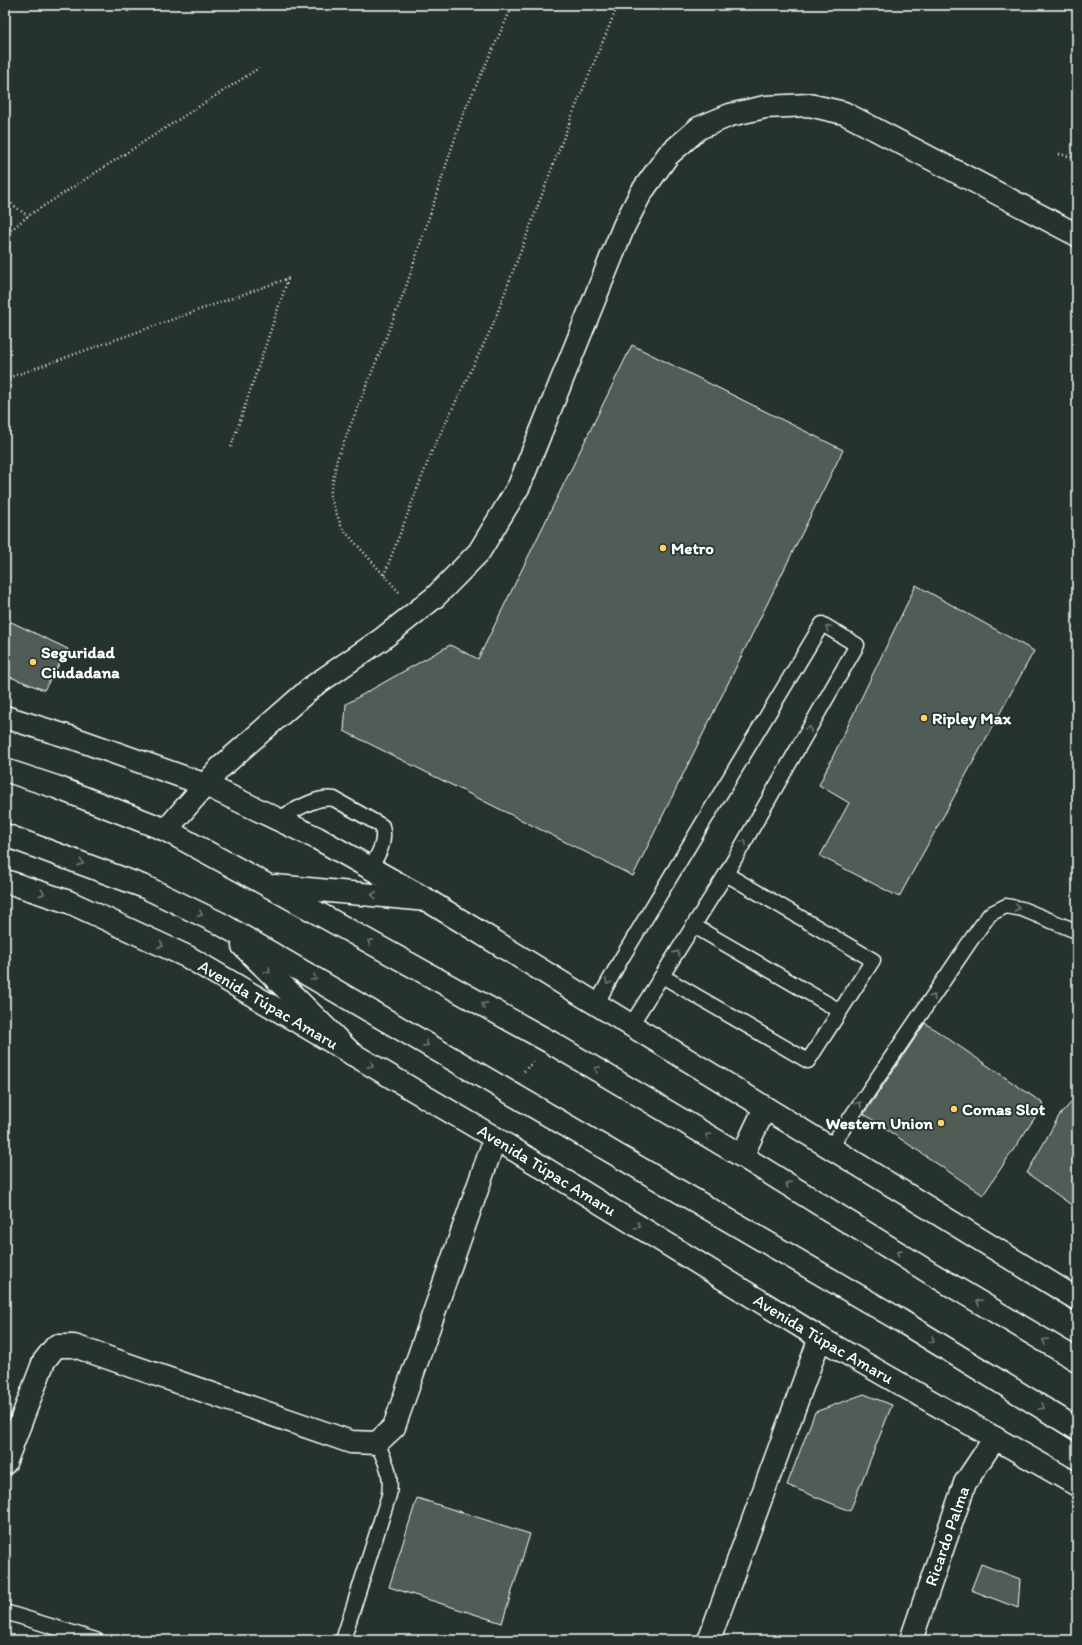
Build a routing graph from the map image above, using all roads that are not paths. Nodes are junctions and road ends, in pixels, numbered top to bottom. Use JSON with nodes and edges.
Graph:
{"nodes":[{"id":1,"x":1077,"y":234,"type":"edge"},
{"id":2,"x":5,"y":717,"type":"edge"},
{"id":3,"x":5,"y":770,"type":"edge"},
{"id":4,"x":206,"y":785,"type":"junction"},
{"id":5,"x":278,"y":819,"type":"junction"},
{"id":6,"x":166,"y":830,"type":"junction"},
{"id":7,"x":5,"y":835,"type":"edge"},
{"id":8,"x":370,"y":868,"type":"junction"},
{"id":9,"x":726,"y":874,"type":"junction"},
{"id":10,"x":5,"y":881,"type":"edge"},
{"id":11,"x":267,"y":885,"type":"junction"},
{"id":12,"x":427,"y":900,"type":"junction"},
{"id":13,"x":221,"y":924,"type":"junction"},
{"id":14,"x":694,"y":926,"type":"junction"},
{"id":15,"x":1076,"y":931,"type":"edge"},
{"id":16,"x":662,"y":976,"type":"junction"},
{"id":17,"x":597,"y":1003,"type":"junction"},
{"id":18,"x":840,"y":1011,"type":"junction"},
{"id":19,"x":631,"y":1026,"type":"junction"},
{"id":20,"x":352,"y":1054,"type":"junction"},
{"id":21,"x":765,"y":1108,"type":"junction"},
{"id":22,"x":495,"y":1138,"type":"junction"},
{"id":23,"x":830,"y":1148,"type":"junction"},
{"id":24,"x":742,"y":1156,"type":"junction"},
{"id":25,"x":1077,"y":1299,"type":"edge"},
{"id":26,"x":820,"y":1338,"type":"junction"},
{"id":27,"x":1077,"y":1360,"type":"edge"},
{"id":28,"x":1077,"y":1429,"type":"edge"},
{"id":29,"x":995,"y":1438,"type":"junction"},
{"id":30,"x":377,"y":1443,"type":"junction"},
{"id":31,"x":5,"y":1464,"type":"edge"},
{"id":32,"x":1077,"y":1485,"type":"edge"},
{"id":33,"x":5,"y":1612,"type":"edge"},
{"id":34,"x":96,"y":1640,"type":"edge"},
{"id":35,"x":343,"y":1640,"type":"edge"},
{"id":36,"x":709,"y":1640,"type":"edge"},
{"id":37,"x":911,"y":1640,"type":"edge"}],
"edges":[{"from":1,"to":4,"type":"main road"},
{"from":2,"to":4,"type":"main road"},
{"from":3,"to":6,"type":"main road"},
{"from":4,"to":5,"type":"main road"},
{"from":4,"to":6,"type":"main road"},
{"from":5,"to":8,"type":"main road"},
{"from":5,"to":8,"type":"lane"},
{"from":6,"to":11,"type":"main road"},
{"from":7,"to":13,"type":"main road","one_way":true},
{"from":8,"to":12,"type":"main road"},
{"from":9,"to":14,"type":"lane"},
{"from":9,"to":17,"type":"lane","one_way":true},
{"from":9,"to":18,"type":"lane"},
{"from":10,"to":20,"type":"main road","name":"Avenida Túpac Amaru","one_way":true},
{"from":12,"to":11,"type":"main road","one_way":true},
{"from":24,"to":11,"type":"main road","one_way":true},
{"from":12,"to":17,"type":"main road"},
{"from":13,"to":20,"type":"main road","one_way":true},
{"from":13,"to":28,"type":"main road","one_way":true},
{"from":16,"to":14,"type":"lane","one_way":true},
{"from":14,"to":18,"type":"lane"},
{"from":23,"to":15,"type":"lane","one_way":true},
{"from":16,"to":18,"type":"lane"},
{"from":16,"to":19,"type":"lane"},
{"from":17,"to":19,"type":"main road"},
{"from":19,"to":21,"type":"main road"},
{"from":20,"to":22,"type":"main road","name":"Avenida Túpac Amaru","one_way":true},
{"from":21,"to":23,"type":"main road"},
{"from":21,"to":24,"type":"main road"},
{"from":22,"to":26,"type":"main road","name":"Avenida Túpac Amaru","one_way":true},
{"from":22,"to":30,"type":"main road"},
{"from":23,"to":25,"type":"main road"},
{"from":27,"to":24,"type":"main road","one_way":true},
{"from":26,"to":29,"type":"main road","name":"Avenida Túpac Amaru"},
{"from":26,"to":36,"type":"main road"},
{"from":29,"to":32,"type":"main road","name":"Avenida Túpac Amaru"},
{"from":29,"to":37,"type":"main road","name":"Ricardo Palma"},
{"from":30,"to":31,"type":"main road"},
{"from":30,"to":35,"type":"lane"},
{"from":33,"to":34,"type":"lane"}]}
